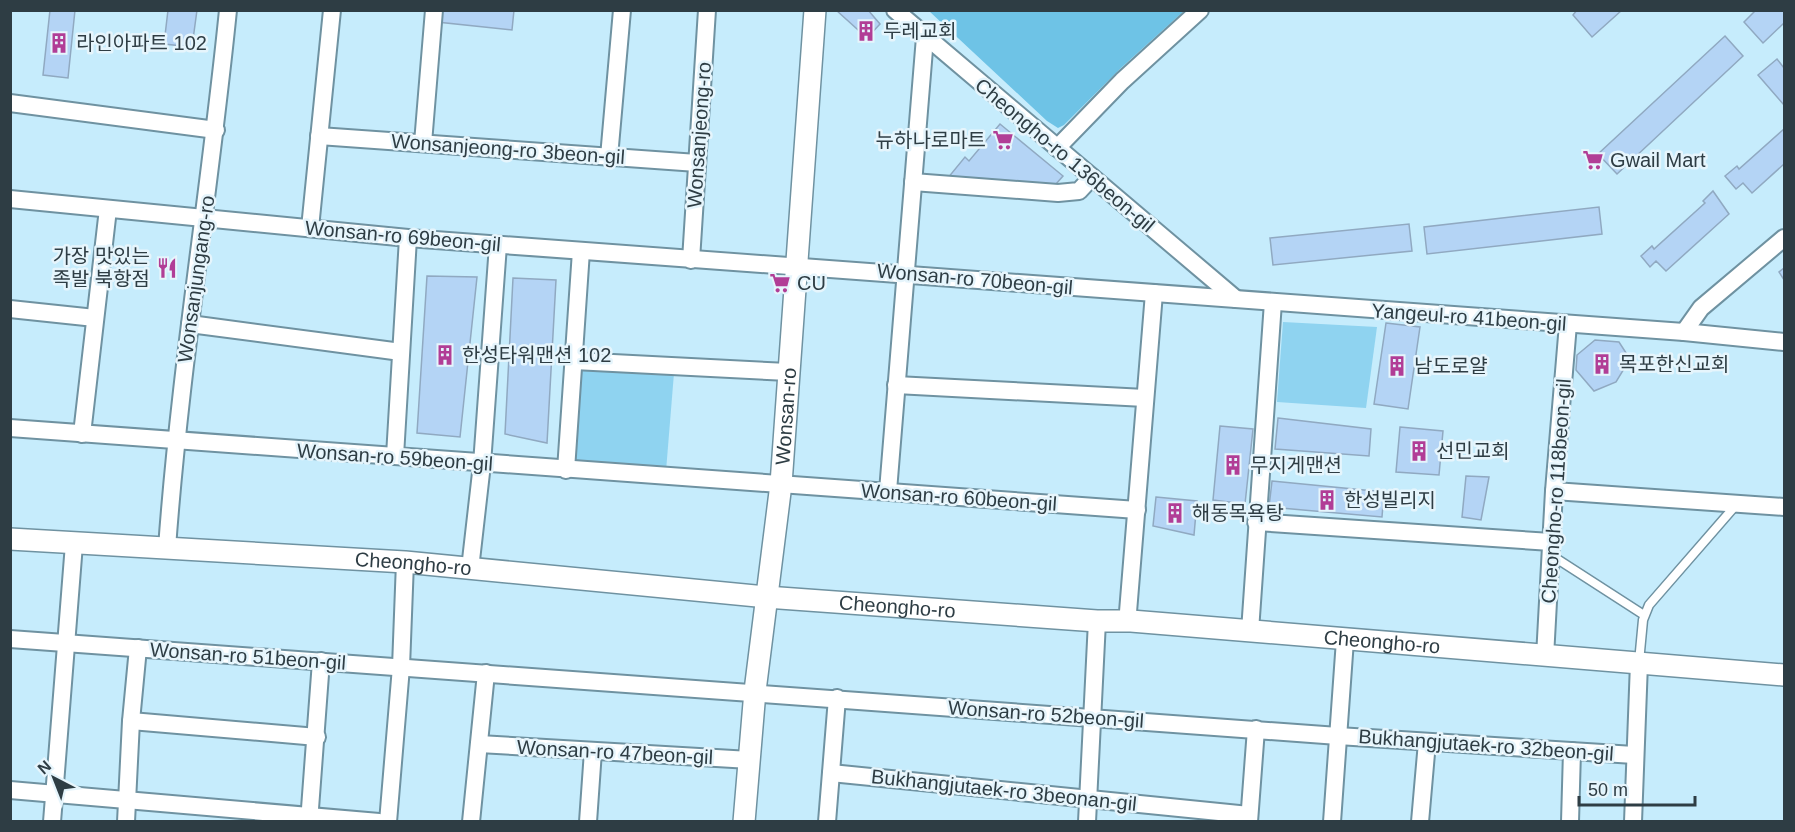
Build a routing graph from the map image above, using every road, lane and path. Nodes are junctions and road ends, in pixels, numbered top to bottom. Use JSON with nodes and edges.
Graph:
{"nodes":[{"id":1,"x":228,"y":10,"type":"edge"},
{"id":2,"x":332,"y":10,"type":"edge"},
{"id":3,"x":434,"y":10,"type":"edge"},
{"id":4,"x":622,"y":10,"type":"edge"},
{"id":5,"x":707,"y":10,"type":"edge"},
{"id":6,"x":815,"y":10,"type":"edge"},
{"id":7,"x":895,"y":10,"type":"edge"},
{"id":8,"x":1200,"y":10,"type":"edge"},
{"id":9,"x":925,"y":37,"type":"junction"},
{"id":10,"x":10,"y":103,"type":"edge"},
{"id":11,"x":216,"y":130,"type":"junction"},
{"id":12,"x":319,"y":136,"type":"junction"},
{"id":13,"x":423,"y":143,"type":"junction"},
{"id":14,"x":1056,"y":148,"type":"junction"},
{"id":15,"x":609,"y":157,"type":"junction"},
{"id":16,"x":698,"y":163,"type":"junction"},
{"id":17,"x":1092,"y":177,"type":"junction"},
{"id":18,"x":913,"y":182,"type":"junction"},
{"id":19,"x":10,"y":199,"type":"edge"},
{"id":20,"x":108,"y":209,"type":"junction"},
{"id":21,"x":204,"y":218,"type":"junction"},
{"id":22,"x":310,"y":228,"type":"junction"},
{"id":23,"x":408,"y":238,"type":"junction"},
{"id":24,"x":1785,"y":238,"type":"edge"},
{"id":25,"x":498,"y":245,"type":"junction"},
{"id":26,"x":582,"y":251,"type":"junction"},
{"id":27,"x":691,"y":260,"type":"junction"},
{"id":28,"x":796,"y":266,"type":"junction"},
{"id":29,"x":906,"y":274,"type":"junction"},
{"id":30,"x":1154,"y":294,"type":"junction"},
{"id":31,"x":1236,"y":299,"type":"junction"},
{"id":32,"x":1273,"y":302,"type":"junction"},
{"id":33,"x":10,"y":309,"type":"edge"},
{"id":34,"x":95,"y":318,"type":"junction"},
{"id":35,"x":190,"y":324,"type":"junction"},
{"id":36,"x":1568,"y":324,"type":"junction"},
{"id":37,"x":1684,"y":332,"type":"junction"},
{"id":38,"x":1785,"y":342,"type":"edge"},
{"id":39,"x":401,"y":352,"type":"junction"},
{"id":40,"x":574,"y":361,"type":"junction"},
{"id":41,"x":788,"y":372,"type":"junction"},
{"id":42,"x":896,"y":385,"type":"junction"},
{"id":43,"x":1145,"y":398,"type":"junction"},
{"id":44,"x":10,"y":428,"type":"edge"},
{"id":45,"x":82,"y":434,"type":"junction"},
{"id":46,"x":175,"y":442,"type":"junction"},
{"id":47,"x":395,"y":456,"type":"junction"},
{"id":48,"x":482,"y":464,"type":"junction"},
{"id":49,"x":566,"y":470,"type":"junction"},
{"id":50,"x":781,"y":484,"type":"junction"},
{"id":51,"x":888,"y":491,"type":"junction"},
{"id":52,"x":1554,"y":491,"type":"junction"},
{"id":53,"x":1736,"y":505,"type":"junction"},
{"id":54,"x":1785,"y":507,"type":"edge"},
{"id":55,"x":1137,"y":510,"type":"junction"},
{"id":56,"x":1256,"y":522,"type":"junction"},
{"id":57,"x":10,"y":539,"type":"edge"},
{"id":58,"x":74,"y":544,"type":"junction"},
{"id":59,"x":167,"y":548,"type":"junction"},
{"id":60,"x":1551,"y":548,"type":"junction"},
{"id":61,"x":405,"y":562,"type":"junction"},
{"id":62,"x":470,"y":569,"type":"junction"},
{"id":63,"x":766,"y":597,"type":"junction"},
{"id":64,"x":1644,"y":615,"type":"junction"},
{"id":65,"x":1097,"y":621,"type":"junction"},
{"id":66,"x":1131,"y":621,"type":"junction"},
{"id":67,"x":1250,"y":631,"type":"junction"},
{"id":68,"x":10,"y":639,"type":"edge"},
{"id":69,"x":1345,"y":640,"type":"junction"},
{"id":70,"x":68,"y":644,"type":"junction"},
{"id":71,"x":138,"y":648,"type":"junction"},
{"id":72,"x":1545,"y":657,"type":"junction"},
{"id":73,"x":321,"y":661,"type":"junction"},
{"id":74,"x":1639,"y":663,"type":"junction"},
{"id":75,"x":401,"y":667,"type":"junction"},
{"id":76,"x":486,"y":673,"type":"junction"},
{"id":77,"x":1785,"y":675,"type":"edge"},
{"id":78,"x":755,"y":691,"type":"junction"},
{"id":79,"x":837,"y":698,"type":"junction"},
{"id":80,"x":1094,"y":717,"type":"junction"},
{"id":81,"x":131,"y":721,"type":"junction"},
{"id":82,"x":1256,"y":729,"type":"junction"},
{"id":83,"x":1338,"y":736,"type":"junction"},
{"id":84,"x":317,"y":737,"type":"junction"},
{"id":85,"x":1427,"y":742,"type":"junction"},
{"id":86,"x":480,"y":744,"type":"junction"},
{"id":87,"x":593,"y":751,"type":"junction"},
{"id":88,"x":1572,"y":751,"type":"junction"},
{"id":89,"x":1635,"y":754,"type":"junction"},
{"id":90,"x":750,"y":760,"type":"junction"},
{"id":91,"x":831,"y":773,"type":"junction"},
{"id":92,"x":10,"y":790,"type":"edge"},
{"id":93,"x":54,"y":794,"type":"junction"},
{"id":94,"x":1088,"y":798,"type":"junction"},
{"id":95,"x":128,"y":800,"type":"junction"},
{"id":96,"x":240,"y":816,"type":"edge"},
{"id":97,"x":309,"y":818,"type":"edge"},
{"id":98,"x":1249,"y":818,"type":"edge"},
{"id":99,"x":52,"y":822,"type":"edge"},
{"id":100,"x":126,"y":822,"type":"edge"},
{"id":101,"x":379,"y":822,"type":"edge"},
{"id":102,"x":388,"y":822,"type":"edge"},
{"id":103,"x":471,"y":822,"type":"edge"},
{"id":104,"x":588,"y":822,"type":"edge"},
{"id":105,"x":744,"y":822,"type":"edge"},
{"id":106,"x":827,"y":822,"type":"edge"},
{"id":107,"x":1087,"y":822,"type":"edge"},
{"id":108,"x":1332,"y":822,"type":"edge"},
{"id":109,"x":1420,"y":822,"type":"edge"},
{"id":110,"x":1570,"y":822,"type":"edge"},
{"id":111,"x":1633,"y":822,"type":"edge"}],
"edges":[{"from":1,"to":11,"type":"street","name":"Wonsanjungang-ro"},
{"from":2,"to":12,"type":"street"},
{"from":3,"to":13,"type":"street"},
{"from":4,"to":15,"type":"street"},
{"from":5,"to":16,"type":"street","name":"Wonsanjeong-ro"},
{"from":6,"to":28,"type":"street","name":"Wonsan-ro"},
{"from":7,"to":9,"type":"street","name":"Cheongho-ro 136beon-gil"},
{"from":8,"to":14,"type":"street"},
{"from":9,"to":14,"type":"street","name":"Cheongho-ro 136beon-gil"},
{"from":9,"to":18,"type":"street"},
{"from":10,"to":11,"type":"street"},
{"from":11,"to":21,"type":"street","name":"Wonsanjungang-ro"},
{"from":12,"to":13,"type":"street","name":"Wonsanjeong-ro 3beon-gil"},
{"from":12,"to":22,"type":"street"},
{"from":13,"to":15,"type":"street","name":"Wonsanjeong-ro 3beon-gil"},
{"from":14,"to":17,"type":"street","name":"Cheongho-ro 136beon-gil"},
{"from":15,"to":16,"type":"street","name":"Wonsanjeong-ro 3beon-gil"},
{"from":16,"to":27,"type":"street","name":"Wonsanjeong-ro"},
{"from":17,"to":18,"type":"street"},
{"from":17,"to":31,"type":"street","name":"Cheongho-ro 136beon-gil"},
{"from":18,"to":29,"type":"street"},
{"from":19,"to":20,"type":"street","name":"Wonsan-ro 69beon-gil"},
{"from":20,"to":21,"type":"street","name":"Wonsan-ro 69beon-gil"},
{"from":20,"to":34,"type":"street"},
{"from":21,"to":22,"type":"street","name":"Wonsan-ro 69beon-gil"},
{"from":21,"to":35,"type":"street","name":"Wonsanjungang-ro"},
{"from":22,"to":23,"type":"street","name":"Wonsan-ro 69beon-gil"},
{"from":23,"to":25,"type":"street","name":"Wonsan-ro 69beon-gil"},
{"from":23,"to":39,"type":"street"},
{"from":24,"to":37,"type":"street"},
{"from":25,"to":26,"type":"street","name":"Wonsan-ro 69beon-gil"},
{"from":25,"to":48,"type":"street"},
{"from":26,"to":27,"type":"street","name":"Wonsan-ro 69beon-gil"},
{"from":26,"to":40,"type":"street"},
{"from":27,"to":28,"type":"street","name":"Wonsan-ro 69beon-gil"},
{"from":28,"to":29,"type":"street","name":"Wonsan-ro 70beon-gil"},
{"from":28,"to":41,"type":"street","name":"Wonsan-ro"},
{"from":29,"to":30,"type":"street","name":"Wonsan-ro 70beon-gil"},
{"from":29,"to":42,"type":"street"},
{"from":30,"to":31,"type":"street","name":"Yangeul-ro 41beon-gil"},
{"from":30,"to":43,"type":"street"},
{"from":31,"to":32,"type":"street","name":"Yangeul-ro 41beon-gil"},
{"from":32,"to":36,"type":"street","name":"Yangeul-ro 41beon-gil"},
{"from":32,"to":56,"type":"street"},
{"from":33,"to":34,"type":"street"},
{"from":34,"to":45,"type":"street"},
{"from":35,"to":39,"type":"street"},
{"from":35,"to":46,"type":"street","name":"Wonsanjungang-ro"},
{"from":36,"to":37,"type":"street","name":"Yangeul-ro 41beon-gil"},
{"from":36,"to":52,"type":"street","name":"Cheongho-ro 118beon-gil"},
{"from":37,"to":38,"type":"street","name":"Yangeul-ro 41beon-gil"},
{"from":39,"to":47,"type":"street"},
{"from":40,"to":41,"type":"street"},
{"from":40,"to":49,"type":"street"},
{"from":41,"to":50,"type":"street","name":"Wonsan-ro"},
{"from":42,"to":43,"type":"street"},
{"from":42,"to":51,"type":"street"},
{"from":43,"to":55,"type":"street"},
{"from":44,"to":45,"type":"street","name":"Wonsan-ro 59beon-gil"},
{"from":45,"to":46,"type":"street","name":"Wonsan-ro 59beon-gil"},
{"from":46,"to":47,"type":"street","name":"Wonsan-ro 59beon-gil"},
{"from":46,"to":59,"type":"street","name":"Wonsanjungang-ro"},
{"from":47,"to":48,"type":"street","name":"Wonsan-ro 59beon-gil"},
{"from":48,"to":49,"type":"street","name":"Wonsan-ro 59beon-gil"},
{"from":48,"to":62,"type":"street"},
{"from":49,"to":50,"type":"street","name":"Wonsan-ro 59beon-gil"},
{"from":50,"to":51,"type":"street","name":"Wonsan-ro 60beon-gil"},
{"from":50,"to":63,"type":"street","name":"Wonsan-ro"},
{"from":51,"to":55,"type":"street","name":"Wonsan-ro 60beon-gil"},
{"from":52,"to":53,"type":"street"},
{"from":52,"to":60,"type":"street","name":"Cheongho-ro 118beon-gil"},
{"from":53,"to":54,"type":"street"},
{"from":53,"to":64,"type":"lane"},
{"from":55,"to":66,"type":"street"},
{"from":56,"to":60,"type":"street"},
{"from":56,"to":67,"type":"street"},
{"from":57,"to":58,"type":"street","name":"Cheongho-ro"},
{"from":58,"to":59,"type":"street","name":"Cheongho-ro"},
{"from":58,"to":70,"type":"street"},
{"from":59,"to":61,"type":"street","name":"Cheongho-ro"},
{"from":60,"to":64,"type":"lane"},
{"from":60,"to":72,"type":"street","name":"Cheongho-ro 118beon-gil"},
{"from":61,"to":62,"type":"street","name":"Cheongho-ro"},
{"from":61,"to":75,"type":"street"},
{"from":62,"to":63,"type":"street","name":"Cheongho-ro"},
{"from":63,"to":65,"type":"street","name":"Cheongho-ro"},
{"from":63,"to":78,"type":"street","name":"Wonsan-ro"},
{"from":64,"to":74,"type":"lane"},
{"from":65,"to":66,"type":"street","name":"Cheongho-ro"},
{"from":65,"to":80,"type":"street"},
{"from":66,"to":67,"type":"street","name":"Cheongho-ro"},
{"from":67,"to":69,"type":"street","name":"Cheongho-ro"},
{"from":68,"to":70,"type":"street","name":"Wonsan-ro 51beon-gil"},
{"from":69,"to":72,"type":"street","name":"Cheongho-ro"},
{"from":69,"to":83,"type":"street"},
{"from":70,"to":71,"type":"street","name":"Wonsan-ro 51beon-gil"},
{"from":70,"to":93,"type":"street"},
{"from":71,"to":73,"type":"street","name":"Wonsan-ro 51beon-gil"},
{"from":71,"to":81,"type":"street"},
{"from":72,"to":74,"type":"street","name":"Cheongho-ro"},
{"from":73,"to":75,"type":"street","name":"Wonsan-ro 51beon-gil"},
{"from":73,"to":84,"type":"street"},
{"from":74,"to":77,"type":"street","name":"Cheongho-ro"},
{"from":74,"to":89,"type":"street"},
{"from":75,"to":76,"type":"street","name":"Wonsan-ro 51beon-gil"},
{"from":75,"to":102,"type":"street"},
{"from":76,"to":78,"type":"street","name":"Wonsan-ro 51beon-gil"},
{"from":76,"to":86,"type":"street"},
{"from":78,"to":79,"type":"street","name":"Wonsan-ro 52beon-gil"},
{"from":78,"to":90,"type":"street","name":"Wonsan-ro"},
{"from":79,"to":80,"type":"street","name":"Wonsan-ro 52beon-gil"},
{"from":79,"to":91,"type":"street"},
{"from":80,"to":82,"type":"street","name":"Wonsan-ro 52beon-gil"},
{"from":80,"to":94,"type":"street"},
{"from":81,"to":84,"type":"street"},
{"from":81,"to":95,"type":"street"},
{"from":82,"to":83,"type":"street","name":"Wonsan-ro 52beon-gil"},
{"from":82,"to":98,"type":"street"},
{"from":83,"to":85,"type":"street","name":"Bukhangjutaek-ro 32beon-gil"},
{"from":83,"to":108,"type":"street"},
{"from":84,"to":97,"type":"street"},
{"from":85,"to":88,"type":"street","name":"Bukhangjutaek-ro 32beon-gil"},
{"from":85,"to":109,"type":"street"},
{"from":86,"to":87,"type":"street","name":"Wonsan-ro 47beon-gil"},
{"from":86,"to":103,"type":"street"},
{"from":87,"to":90,"type":"street","name":"Wonsan-ro 47beon-gil"},
{"from":87,"to":104,"type":"street"},
{"from":88,"to":89,"type":"street","name":"Bukhangjutaek-ro 32beon-gil"},
{"from":88,"to":110,"type":"street"},
{"from":89,"to":111,"type":"street"},
{"from":90,"to":105,"type":"street","name":"Wonsan-ro"},
{"from":91,"to":94,"type":"street","name":"Bukhangjutaek-ro 3beonan-gil"},
{"from":91,"to":106,"type":"street"},
{"from":92,"to":93,"type":"street"},
{"from":93,"to":95,"type":"street"},
{"from":93,"to":99,"type":"street"},
{"from":94,"to":98,"type":"street","name":"Bukhangjutaek-ro 3beonan-gil"},
{"from":94,"to":107,"type":"street"},
{"from":95,"to":96,"type":"street"},
{"from":95,"to":100,"type":"street"},
{"from":96,"to":97,"type":"street"},
{"from":97,"to":101,"type":"street"}]}
